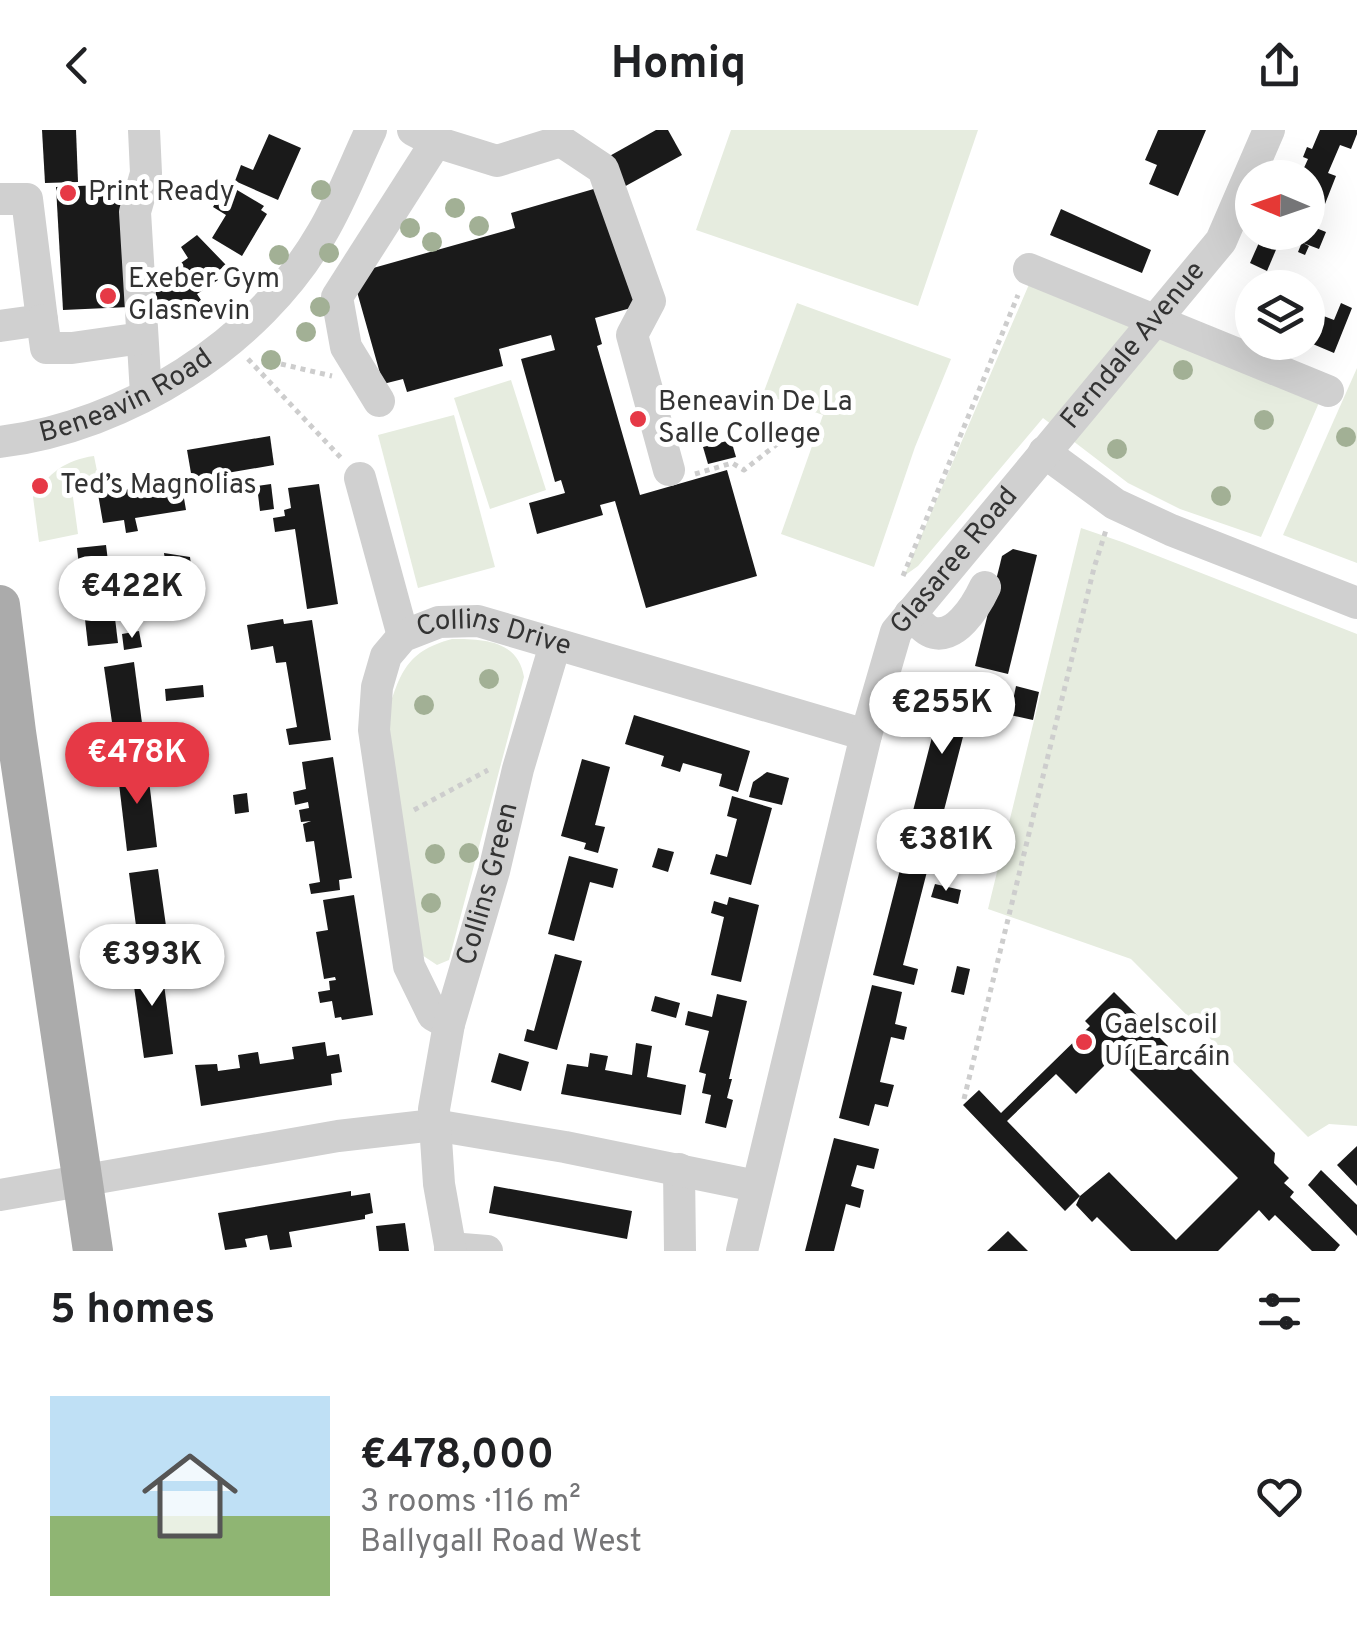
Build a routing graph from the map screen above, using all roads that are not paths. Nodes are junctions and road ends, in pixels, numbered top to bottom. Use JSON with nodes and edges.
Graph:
{"nodes":[{"id":1,"x":144,"y":130,"type":"edge"},
{"id":2,"x":371,"y":130,"type":"edge"},
{"id":3,"x":1270,"y":130,"type":"edge"},
{"id":4,"x":424,"y":136,"type":"edge"},
{"id":5,"x":0,"y":199,"type":"edge"},
{"id":6,"x":1029,"y":269,"type":"road end"},
{"id":7,"x":42,"y":320,"type":"junction"},
{"id":8,"x":1156,"y":321,"type":"junction"},
{"id":9,"x":0,"y":326,"type":"edge"},
{"id":10,"x":142,"y":338,"type":"junction"},
{"id":11,"x":1328,"y":391,"type":"dead end"},
{"id":12,"x":374,"y":393,"type":"road end"},
{"id":13,"x":146,"y":394,"type":"junction"},
{"id":14,"x":0,"y":442,"type":"edge"},
{"id":15,"x":1044,"y":452,"type":"junction"},
{"id":16,"x":670,"y":470,"type":"road end"},
{"id":17,"x":360,"y":478,"type":"road end"},
{"id":18,"x":985,"y":587,"type":"dead end"},
{"id":19,"x":1357,"y":603,"type":"edge"},
{"id":20,"x":0,"y":604,"type":"edge"},
{"id":21,"x":910,"y":614,"type":"junction"},
{"id":22,"x":403,"y":636,"type":"junction"},
{"id":23,"x":556,"y":645,"type":"junction"},
{"id":24,"x":8,"y":733,"type":"edge"},
{"id":25,"x":866,"y":735,"type":"junction"},
{"id":26,"x":449,"y":1024,"type":"junction"},
{"id":27,"x":434,"y":1124,"type":"junction"},
{"id":28,"x":680,"y":1169,"type":"junction"},
{"id":29,"x":83,"y":1181,"type":"junction"},
{"id":30,"x":756,"y":1186,"type":"junction"},
{"id":31,"x":0,"y":1195,"type":"edge"},
{"id":32,"x":450,"y":1250,"type":"edge"},
{"id":33,"x":94,"y":1251,"type":"edge"},
{"id":34,"x":487,"y":1251,"type":"edge"},
{"id":35,"x":680,"y":1251,"type":"edge"},
{"id":36,"x":742,"y":1251,"type":"edge"}],
"edges":[{"from":1,"to":10,"type":"street"},
{"from":2,"to":13,"type":"street","name":"Beneavin Road"},
{"from":3,"to":8,"type":"street","name":"Ferndale Avenue"},
{"from":4,"to":12,"type":"street"},
{"from":4,"to":16,"type":"street"},
{"from":5,"to":7,"type":"street"},
{"from":6,"to":8,"type":"street"},
{"from":7,"to":9,"type":"street"},
{"from":7,"to":10,"type":"street"},
{"from":8,"to":11,"type":"street"},
{"from":8,"to":15,"type":"street","name":"Ferndale Avenue"},
{"from":10,"to":13,"type":"street"},
{"from":13,"to":14,"type":"street","name":"Beneavin Road"},
{"from":15,"to":19,"type":"street"},
{"from":15,"to":21,"type":"street","name":"Glasaree Road"},
{"from":17,"to":22,"type":"street"},
{"from":18,"to":21,"type":"street"},
{"from":20,"to":24,"type":"main road"},
{"from":21,"to":25,"type":"street","name":"Glasaree Road"},
{"from":22,"to":23,"type":"street","name":"Collins Drive"},
{"from":22,"to":26,"type":"street","name":"Collins Drive"},
{"from":23,"to":25,"type":"street","name":"Collins Drive"},
{"from":23,"to":26,"type":"street","name":"Collins Green"},
{"from":24,"to":29,"type":"main road"},
{"from":25,"to":30,"type":"street","name":"Glasaree Road"},
{"from":26,"to":27,"type":"street","name":"Collins Green"},
{"from":27,"to":28,"type":"street"},
{"from":27,"to":29,"type":"street"},
{"from":27,"to":32,"type":"street","name":"Collins Green"},
{"from":28,"to":30,"type":"street"},
{"from":28,"to":35,"type":"street"},
{"from":29,"to":31,"type":"street"},
{"from":29,"to":33,"type":"main road"},
{"from":30,"to":36,"type":"street","name":"Glasaree Road"},
{"from":32,"to":34,"type":"street"}]}
